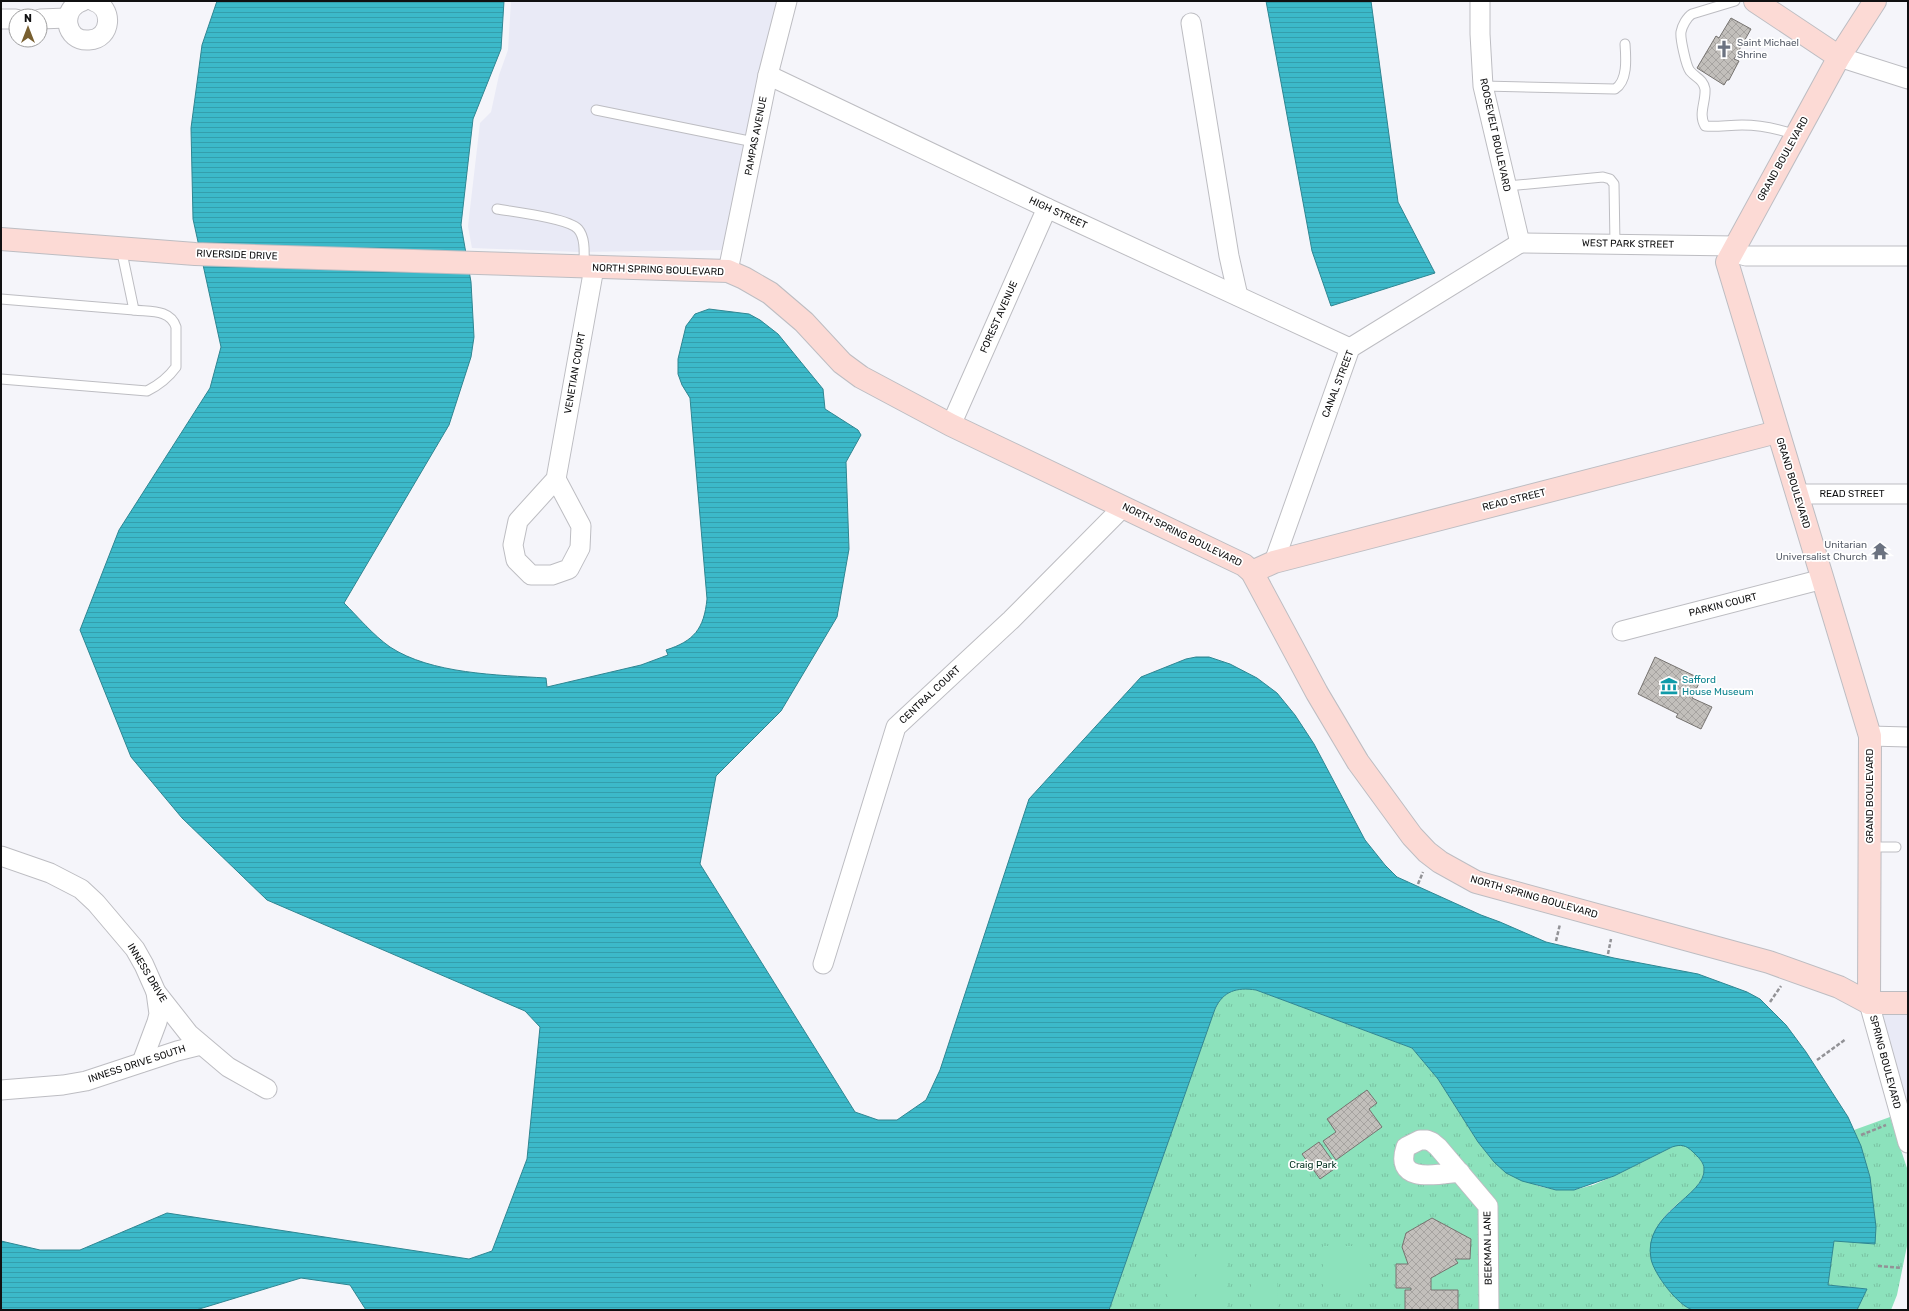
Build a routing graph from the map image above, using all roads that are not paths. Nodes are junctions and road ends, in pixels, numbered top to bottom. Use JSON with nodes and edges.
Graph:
{"nodes":[{"id":1,"x":83,"y":1,"type":"edge"},
{"id":2,"x":93,"y":1,"type":"edge"},
{"id":3,"x":787,"y":1,"type":"edge"},
{"id":4,"x":1480,"y":1,"type":"edge"},
{"id":5,"x":1735,"y":1,"type":"edge"},
{"id":6,"x":1755,"y":1,"type":"edge"},
{"id":7,"x":1875,"y":1,"type":"edge"},
{"id":8,"x":67,"y":18,"type":"junction"},
{"id":9,"x":48,"y":19,"type":"edge"},
{"id":10,"x":1190,"y":23,"type":"dead end"},
{"id":11,"x":1625,"y":44,"type":"dead end"},
{"id":12,"x":1840,"y":57,"type":"junction"},
{"id":13,"x":768,"y":74,"type":"junction"},
{"id":14,"x":1908,"y":79,"type":"edge"},
{"id":15,"x":1483,"y":86,"type":"junction"},
{"id":16,"x":596,"y":110,"type":"dead end"},
{"id":17,"x":1796,"y":135,"type":"junction"},
{"id":18,"x":754,"y":142,"type":"junction"},
{"id":19,"x":1507,"y":186,"type":"junction"},
{"id":20,"x":1048,"y":208,"type":"junction"},
{"id":21,"x":496,"y":209,"type":"dead end"},
{"id":22,"x":1,"y":239,"type":"edge"},
{"id":23,"x":1520,"y":243,"type":"junction"},
{"id":24,"x":1615,"y":244,"type":"junction"},
{"id":25,"x":121,"y":248,"type":"junction"},
{"id":26,"x":1733,"y":249,"type":"junction"},
{"id":27,"x":1908,"y":256,"type":"edge"},
{"id":28,"x":473,"y":263,"type":"joint"},
{"id":29,"x":589,"y":268,"type":"junction"},
{"id":30,"x":728,"y":271,"type":"junction"},
{"id":31,"x":1238,"y":296,"type":"junction"},
{"id":32,"x":1,"y":299,"type":"edge"},
{"id":33,"x":134,"y":310,"type":"junction"},
{"id":34,"x":1350,"y":348,"type":"junction"},
{"id":35,"x":1,"y":379,"type":"edge"},
{"id":36,"x":951,"y":425,"type":"junction"},
{"id":37,"x":1777,"y":432,"type":"junction"},
{"id":38,"x":556,"y":479,"type":"junction"},
{"id":39,"x":1797,"y":494,"type":"junction"},
{"id":40,"x":1908,"y":494,"type":"edge"},
{"id":41,"x":1123,"y":507,"type":"junction"},
{"id":42,"x":1274,"y":562,"type":"junction"},
{"id":43,"x":1252,"y":572,"type":"junction"},
{"id":44,"x":1823,"y":579,"type":"junction"},
{"id":45,"x":1622,"y":631,"type":"dead end"},
{"id":46,"x":1870,"y":736,"type":"junction"},
{"id":47,"x":1908,"y":737,"type":"edge"},
{"id":48,"x":1870,"y":847,"type":"junction"},
{"id":49,"x":1896,"y":847,"type":"dead end"},
{"id":50,"x":1,"y":856,"type":"edge"},
{"id":51,"x":823,"y":964,"type":"dead end"},
{"id":52,"x":156,"y":992,"type":"junction"},
{"id":53,"x":1869,"y":1003,"type":"junction"},
{"id":54,"x":1908,"y":1003,"type":"edge"},
{"id":55,"x":201,"y":1045,"type":"junction"},
{"id":56,"x":142,"y":1062,"type":"junction"},
{"id":57,"x":267,"y":1089,"type":"dead end"},
{"id":58,"x":1,"y":1090,"type":"edge"},
{"id":59,"x":1908,"y":1143,"type":"edge"},
{"id":60,"x":1460,"y":1172,"type":"dead end"},
{"id":61,"x":1489,"y":1310,"type":"edge"}],
"edges":[{"from":1,"to":8,"type":"street"},
{"from":2,"to":8,"type":"street"},
{"from":3,"to":13,"type":"street","name":"PAMPAS AVENUE"},
{"from":4,"to":15,"type":"street","name":"ROOSEVELT BOULEVARD"},
{"from":5,"to":17,"type":"lane"},
{"from":6,"to":12,"type":"street"},
{"from":7,"to":12,"type":"street","name":"GRAND BOULEVARD"},
{"from":8,"to":9,"type":"street"},
{"from":10,"to":31,"type":"street"},
{"from":11,"to":15,"type":"lane"},
{"from":12,"to":14,"type":"street"},
{"from":12,"to":17,"type":"street","name":"GRAND BOULEVARD"},
{"from":13,"to":18,"type":"street","name":"PAMPAS AVENUE"},
{"from":13,"to":20,"type":"street","name":"HIGH STREET"},
{"from":15,"to":19,"type":"street","name":"ROOSEVELT BOULEVARD"},
{"from":16,"to":18,"type":"lane"},
{"from":17,"to":26,"type":"street","name":"GRAND BOULEVARD"},
{"from":18,"to":30,"type":"street","name":"PAMPAS AVENUE"},
{"from":19,"to":23,"type":"street","name":"ROOSEVELT BOULEVARD"},
{"from":19,"to":24,"type":"lane"},
{"from":20,"to":31,"type":"street","name":"HIGH STREET"},
{"from":20,"to":36,"type":"street","name":"FOREST AVENUE"},
{"from":21,"to":29,"type":"lane"},
{"from":22,"to":25,"type":"street","name":"RIVERSIDE DRIVE"},
{"from":23,"to":24,"type":"street","name":"WEST PARK STREET"},
{"from":23,"to":34,"type":"street","name":"CANAL STREET"},
{"from":24,"to":26,"type":"street","name":"WEST PARK STREET"},
{"from":25,"to":28,"type":"street","name":"RIVERSIDE DRIVE"},
{"from":25,"to":33,"type":"lane"},
{"from":26,"to":27,"type":"street","name":"WEST PARK STREET"},
{"from":26,"to":37,"type":"street","name":"GRAND BOULEVARD"},
{"from":28,"to":29,"type":"street","name":"NORTH SPRING BOULEVARD"},
{"from":29,"to":30,"type":"street","name":"NORTH SPRING BOULEVARD"},
{"from":29,"to":38,"type":"street","name":"VENETIAN COURT"},
{"from":30,"to":36,"type":"street","name":"NORTH SPRING BOULEVARD"},
{"from":31,"to":34,"type":"street","name":"HIGH STREET"},
{"from":32,"to":33,"type":"lane"},
{"from":33,"to":35,"type":"lane"},
{"from":34,"to":42,"type":"street","name":"CANAL STREET"},
{"from":36,"to":41,"type":"street","name":"NORTH SPRING BOULEVARD"},
{"from":37,"to":39,"type":"street","name":"GRAND BOULEVARD"},
{"from":37,"to":42,"type":"street","name":"READ STREET"},
{"from":38,"to":38,"type":"street"},
{"from":39,"to":40,"type":"street","name":"READ STREET"},
{"from":39,"to":44,"type":"street","name":"GRAND BOULEVARD"},
{"from":41,"to":43,"type":"street","name":"NORTH SPRING BOULEVARD"},
{"from":41,"to":51,"type":"street","name":"CENTRAL COURT"},
{"from":42,"to":43,"type":"street","name":"READ STREET"},
{"from":43,"to":53,"type":"street","name":"NORTH SPRING BOULEVARD"},
{"from":44,"to":45,"type":"street","name":"PARKIN COURT"},
{"from":44,"to":46,"type":"street","name":"GRAND BOULEVARD"},
{"from":46,"to":47,"type":"street"},
{"from":46,"to":48,"type":"street","name":"GRAND BOULEVARD"},
{"from":48,"to":49,"type":"lane"},
{"from":48,"to":53,"type":"street","name":"GRAND BOULEVARD"},
{"from":50,"to":52,"type":"street","name":"INNESS DRIVE"},
{"from":52,"to":55,"type":"street","name":"INNESS DRIVE"},
{"from":52,"to":56,"type":"street"},
{"from":53,"to":54,"type":"street"},
{"from":53,"to":59,"type":"street","name":"SPRING BOULEVARD"},
{"from":55,"to":56,"type":"street","name":"INNESS DRIVE SOUTH"},
{"from":55,"to":57,"type":"street","name":"INNESS DRIVE"},
{"from":56,"to":58,"type":"street","name":"INNESS DRIVE SOUTH"},
{"from":60,"to":61,"type":"street","name":"BEEKMAN LANE"}]}
